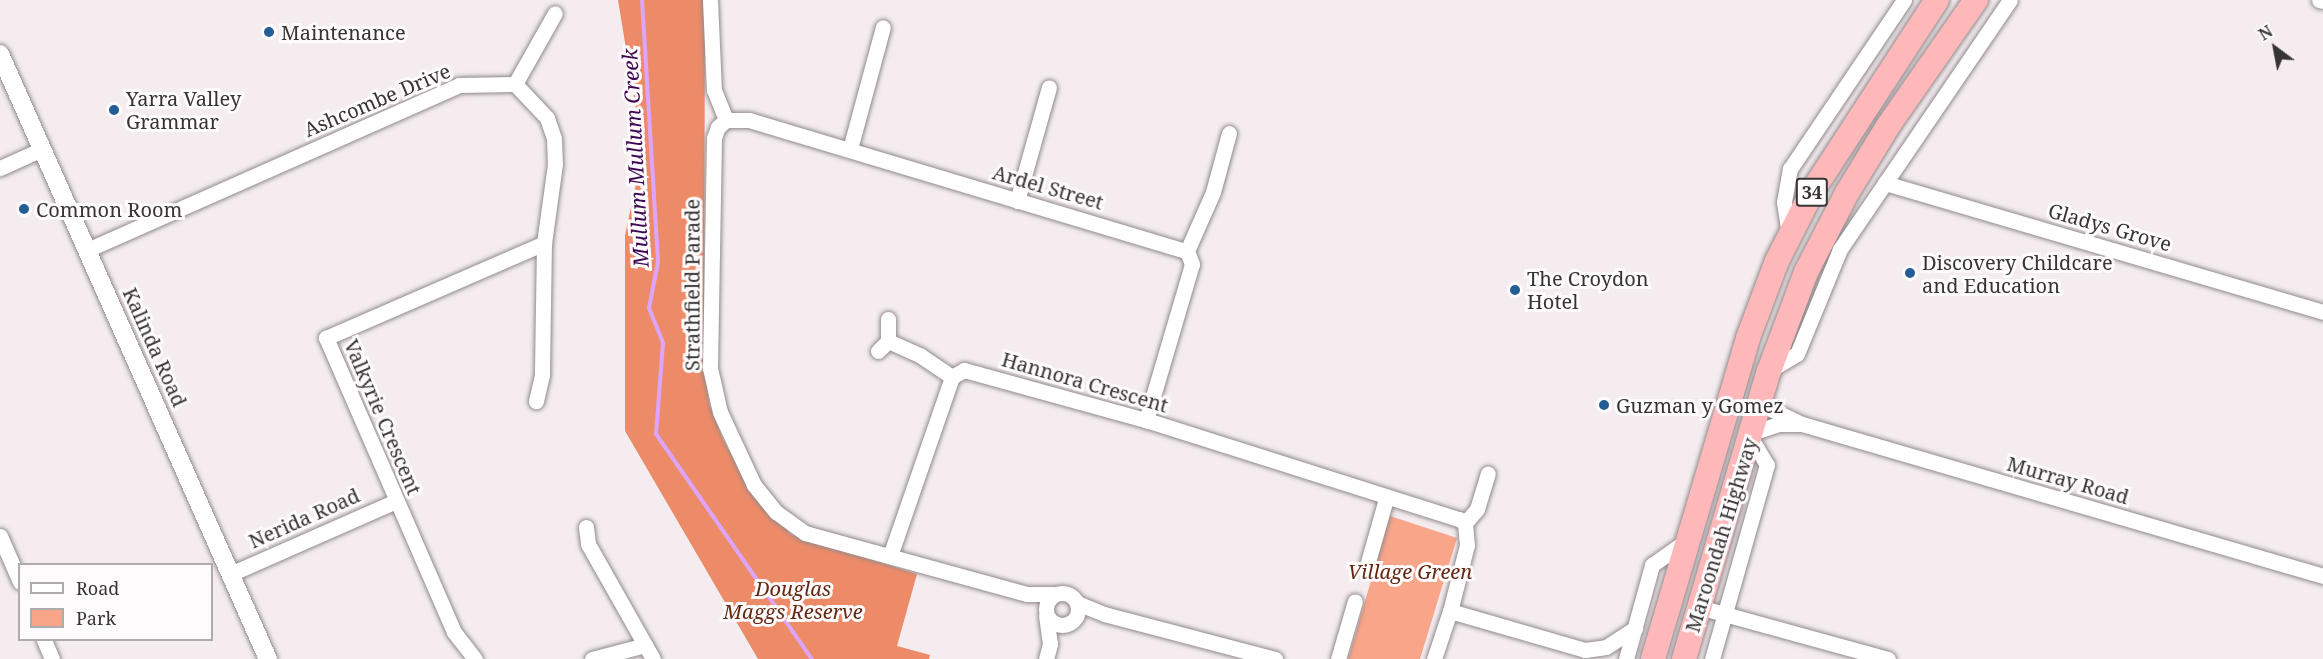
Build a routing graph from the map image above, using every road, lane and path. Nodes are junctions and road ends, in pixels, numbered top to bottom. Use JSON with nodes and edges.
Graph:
{"nodes":[{"id":1,"x":710,"y":0,"type":"edge"},
{"id":2,"x":1904,"y":0,"type":"edge"},
{"id":3,"x":1937,"y":0,"type":"edge"},
{"id":4,"x":1976,"y":0,"type":"edge"},
{"id":5,"x":2010,"y":0,"type":"edge"},
{"id":6,"x":555,"y":12,"type":"dead end"},
{"id":7,"x":883,"y":27,"type":"dead end"},
{"id":8,"x":0,"y":54,"type":"edge"},
{"id":9,"x":515,"y":84,"type":"junction"},
{"id":10,"x":1050,"y":87,"type":"dead end"},
{"id":11,"x":726,"y":120,"type":"junction"},
{"id":12,"x":1229,"y":133,"type":"dead end"},
{"id":13,"x":42,"y":149,"type":"junction"},
{"id":14,"x":850,"y":149,"type":"junction"},
{"id":15,"x":0,"y":168,"type":"edge"},
{"id":16,"x":1885,"y":183,"type":"junction"},
{"id":17,"x":1017,"y":201,"type":"junction"},
{"id":18,"x":1789,"y":234,"type":"junction"},
{"id":19,"x":544,"y":243,"type":"junction"},
{"id":20,"x":87,"y":250,"type":"junction"},
{"id":21,"x":1187,"y":251,"type":"junction"},
{"id":22,"x":2323,"y":312,"type":"edge"},
{"id":23,"x":888,"y":319,"type":"dead end"},
{"id":24,"x":1769,"y":371,"type":"junction"},
{"id":25,"x":952,"y":377,"type":"junction"},
{"id":26,"x":536,"y":401,"type":"dead end"},
{"id":27,"x":1760,"y":404,"type":"junction"},
{"id":28,"x":1729,"y":405,"type":"junction"},
{"id":29,"x":1146,"y":420,"type":"junction"},
{"id":30,"x":1802,"y":424,"type":"junction"},
{"id":31,"x":1751,"y":435,"type":"junction"},
{"id":32,"x":1488,"y":474,"type":"dead end"},
{"id":33,"x":1386,"y":499,"type":"junction"},
{"id":34,"x":396,"y":501,"type":"junction"},
{"id":35,"x":1466,"y":524,"type":"junction"},
{"id":36,"x":586,"y":527,"type":"dead end"},
{"id":37,"x":0,"y":536,"type":"edge"},
{"id":38,"x":1688,"y":540,"type":"junction"},
{"id":39,"x":890,"y":556,"type":"junction"},
{"id":40,"x":1366,"y":569,"type":"dead end"},
{"id":41,"x":230,"y":574,"type":"junction"},
{"id":42,"x":2323,"y":576,"type":"edge"},
{"id":43,"x":18,"y":577,"type":"edge"},
{"id":44,"x":1027,"y":594,"type":"junction"},
{"id":45,"x":1053,"y":594,"type":"junction"},
{"id":46,"x":1355,"y":601,"type":"dead end"},
{"id":47,"x":1077,"y":603,"type":"junction"},
{"id":48,"x":1699,"y":607,"type":"junction"},
{"id":49,"x":1450,"y":611,"type":"junction"},
{"id":50,"x":1726,"y":613,"type":"junction"},
{"id":51,"x":1046,"y":614,"type":"junction"},
{"id":52,"x":1104,"y":614,"type":"junction"},
{"id":53,"x":1070,"y":622,"type":"junction"},
{"id":54,"x":1635,"y":628,"type":"junction"},
{"id":55,"x":45,"y":641,"type":"edge"},
{"id":56,"x":645,"y":645,"type":"junction"},
{"id":57,"x":1048,"y":652,"type":"edge"},
{"id":58,"x":1590,"y":654,"type":"edge"},
{"id":59,"x":52,"y":659,"type":"edge"},
{"id":60,"x":268,"y":659,"type":"edge"},
{"id":61,"x":476,"y":659,"type":"edge"},
{"id":62,"x":592,"y":659,"type":"edge"},
{"id":63,"x":653,"y":659,"type":"edge"},
{"id":64,"x":1275,"y":659,"type":"edge"},
{"id":65,"x":1338,"y":659,"type":"edge"},
{"id":66,"x":1434,"y":659,"type":"edge"},
{"id":67,"x":1626,"y":659,"type":"edge"},
{"id":68,"x":1653,"y":659,"type":"edge"},
{"id":69,"x":1684,"y":659,"type":"edge"},
{"id":70,"x":1712,"y":659,"type":"edge"},
{"id":71,"x":1888,"y":659,"type":"edge"}],
"edges":[{"from":1,"to":11,"type":"street"},
{"from":2,"to":18,"type":"street"},
{"from":3,"to":18,"type":"highway","name":"Maroondah Highway","number":"34"},
{"from":4,"to":24,"type":"highway","name":"Maroondah Highway","number":"34"},
{"from":5,"to":16,"type":"street"},
{"from":6,"to":9,"type":"street"},
{"from":7,"to":14,"type":"street"},
{"from":8,"to":13,"type":"street","name":"Kalinda Road"},
{"from":9,"to":19,"type":"street"},
{"from":9,"to":20,"type":"street","name":"Ashcombe Drive"},
{"from":10,"to":17,"type":"street"},
{"from":11,"to":14,"type":"street","name":"Ardel Street"},
{"from":11,"to":39,"type":"street","name":"Strathfield Parade"},
{"from":12,"to":21,"type":"street"},
{"from":13,"to":15,"type":"street"},
{"from":13,"to":20,"type":"street","name":"Kalinda Road"},
{"from":14,"to":17,"type":"street","name":"Ardel Street"},
{"from":16,"to":22,"type":"street","name":"Gladys Grove"},
{"from":16,"to":24,"type":"street"},
{"from":17,"to":21,"type":"street","name":"Ardel Street"},
{"from":18,"to":28,"type":"highway","name":"Maroondah Highway","number":"34"},
{"from":19,"to":26,"type":"street"},
{"from":19,"to":34,"type":"street","name":"Valkyrie Crescent"},
{"from":20,"to":41,"type":"street","name":"Kalinda Road"},
{"from":21,"to":29,"type":"street"},
{"from":23,"to":25,"type":"street"},
{"from":24,"to":27,"type":"highway","name":"Maroondah Highway","number":"34"},
{"from":25,"to":29,"type":"street","name":"Hannora Crescent"},
{"from":25,"to":39,"type":"street"},
{"from":27,"to":28,"type":"highway"},
{"from":27,"to":30,"type":"street","name":"Murray Road"},
{"from":27,"to":31,"type":"highway","name":"Maroondah Highway","number":"34"},
{"from":28,"to":38,"type":"highway","name":"Maroondah Highway","number":"34"},
{"from":29,"to":33,"type":"street","name":"Hannora Crescent"},
{"from":30,"to":31,"type":"street","name":"Murray Road"},
{"from":30,"to":42,"type":"street","name":"Murray Road"},
{"from":31,"to":48,"type":"highway","name":"Maroondah Highway","number":"34"},
{"from":31,"to":50,"type":"street"},
{"from":32,"to":35,"type":"street"},
{"from":33,"to":35,"type":"street","name":"Hannora Crescent"},
{"from":33,"to":40,"type":"street"},
{"from":34,"to":41,"type":"street","name":"Nerida Road"},
{"from":34,"to":61,"type":"street","name":"Valkyrie Crescent"},
{"from":35,"to":49,"type":"street"},
{"from":36,"to":56,"type":"street"},
{"from":37,"to":43,"type":"street"},
{"from":38,"to":54,"type":"street"},
{"from":38,"to":68,"type":"highway","name":"Maroondah Highway","number":"34"},
{"from":39,"to":44,"type":"street","name":"Strathfield Parade"},
{"from":41,"to":60,"type":"street","name":"Kalinda Road"},
{"from":44,"to":45,"type":"street","name":"Strathfield Parade"},
{"from":44,"to":51,"type":"street","name":"Strathfield Parade"},
{"from":45,"to":47,"type":"street"},
{"from":45,"to":51,"type":"street"},
{"from":46,"to":65,"type":"street"},
{"from":47,"to":52,"type":"street"},
{"from":47,"to":53,"type":"street"},
{"from":48,"to":50,"type":"street"},
{"from":48,"to":69,"type":"highway","name":"Maroondah Highway","number":"34"},
{"from":49,"to":58,"type":"street"},
{"from":49,"to":66,"type":"street"},
{"from":50,"to":70,"type":"street"},
{"from":50,"to":71,"type":"street"},
{"from":51,"to":53,"type":"street"},
{"from":51,"to":57,"type":"street"},
{"from":52,"to":53,"type":"street"},
{"from":52,"to":64,"type":"street"},
{"from":53,"to":57,"type":"street"},
{"from":54,"to":58,"type":"street"},
{"from":54,"to":67,"type":"street"},
{"from":55,"to":59,"type":"street"},
{"from":56,"to":62,"type":"street"},
{"from":56,"to":63,"type":"street"}]}
